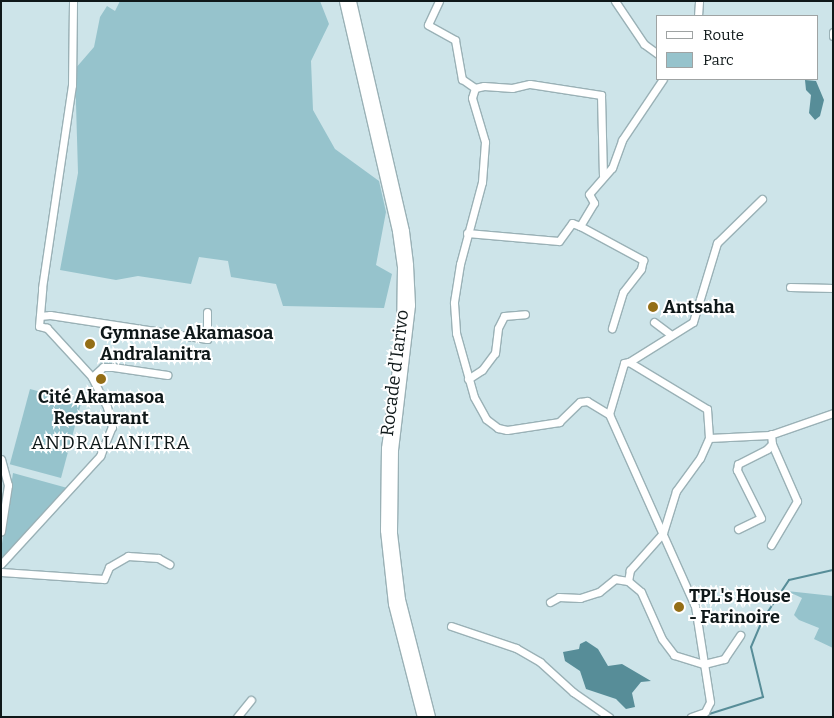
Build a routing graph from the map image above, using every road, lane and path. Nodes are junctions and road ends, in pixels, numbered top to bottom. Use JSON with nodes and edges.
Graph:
{"nodes":[{"id":1,"x":73,"y":1,"type":"edge"},
{"id":2,"x":344,"y":1,"type":"edge"},
{"id":3,"x":351,"y":1,"type":"edge"},
{"id":4,"x":439,"y":1,"type":"edge"},
{"id":5,"x":615,"y":1,"type":"edge"},
{"id":6,"x":699,"y":1,"type":"edge"},
{"id":7,"x":698,"y":15,"type":"edge"},
{"id":8,"x":833,"y":32,"type":"edge"},
{"id":9,"x":833,"y":36,"type":"edge"},
{"id":10,"x":656,"y":53,"type":"edge"},
{"id":11,"x":662,"y":80,"type":"edge"},
{"id":12,"x":475,"y":88,"type":"junction"},
{"id":13,"x":603,"y":175,"type":"junction"},
{"id":14,"x":762,"y":199,"type":"dead end"},
{"id":15,"x":580,"y":226,"type":"junction"},
{"id":16,"x":467,"y":233,"type":"junction"},
{"id":17,"x":790,"y":288,"type":"dead end"},
{"id":18,"x":833,"y":288,"type":"edge"},
{"id":19,"x":207,"y":312,"type":"dead end"},
{"id":20,"x":525,"y":314,"type":"dead end"},
{"id":21,"x":40,"y":316,"type":"junction"},
{"id":22,"x":654,"y":322,"type":"dead end"},
{"id":23,"x":612,"y":328,"type":"dead end"},
{"id":24,"x":670,"y":334,"type":"junction"},
{"id":25,"x":629,"y":362,"type":"junction"},
{"id":26,"x":167,"y":375,"type":"dead end"},
{"id":27,"x":92,"y":377,"type":"junction"},
{"id":28,"x":468,"y":379,"type":"junction"},
{"id":29,"x":833,"y":413,"type":"edge"},
{"id":30,"x":609,"y":414,"type":"junction"},
{"id":31,"x":771,"y":434,"type":"junction"},
{"id":32,"x":709,"y":438,"type":"junction"},
{"id":33,"x":772,"y":444,"type":"junction"},
{"id":34,"x":1,"y":459,"type":"edge"},
{"id":35,"x":738,"y":529,"type":"dead end"},
{"id":36,"x":1,"y":531,"type":"edge"},
{"id":37,"x":663,"y":533,"type":"junction"},
{"id":38,"x":771,"y":545,"type":"dead end"},
{"id":39,"x":1,"y":564,"type":"edge"},
{"id":40,"x":169,"y":564,"type":"dead end"},
{"id":41,"x":1,"y":572,"type":"edge"},
{"id":42,"x":628,"y":581,"type":"junction"},
{"id":43,"x":550,"y":602,"type":"dead end"},
{"id":44,"x":451,"y":626,"type":"dead end"},
{"id":45,"x":740,"y":635,"type":"dead end"},
{"id":46,"x":704,"y":664,"type":"junction"},
{"id":47,"x":251,"y":700,"type":"dead end"},
{"id":48,"x":237,"y":717,"type":"edge"},
{"id":49,"x":422,"y":717,"type":"edge"},
{"id":50,"x":430,"y":717,"type":"edge"},
{"id":51,"x":609,"y":717,"type":"edge"},
{"id":52,"x":691,"y":717,"type":"edge"}],
"edges":[{"from":1,"to":21,"type":"street"},
{"from":2,"to":49,"type":"main road","name":"Rocade d'Iarivo"},
{"from":3,"to":50,"type":"main road","name":"Rocade d'Iarivo"},
{"from":4,"to":12,"type":"street"},
{"from":5,"to":10,"type":"street"},
{"from":6,"to":7,"type":"street"},
{"from":8,"to":9,"type":"street"},
{"from":11,"to":13,"type":"street"},
{"from":12,"to":13,"type":"street"},
{"from":12,"to":16,"type":"street"},
{"from":13,"to":15,"type":"street"},
{"from":14,"to":24,"type":"street"},
{"from":15,"to":16,"type":"street"},
{"from":15,"to":23,"type":"street"},
{"from":16,"to":28,"type":"street"},
{"from":17,"to":18,"type":"street"},
{"from":19,"to":21,"type":"street"},
{"from":20,"to":28,"type":"street"},
{"from":21,"to":27,"type":"street"},
{"from":22,"to":24,"type":"street"},
{"from":24,"to":25,"type":"street"},
{"from":25,"to":30,"type":"street"},
{"from":25,"to":32,"type":"street"},
{"from":26,"to":27,"type":"street"},
{"from":27,"to":39,"type":"street"},
{"from":28,"to":30,"type":"street"},
{"from":29,"to":31,"type":"street"},
{"from":30,"to":37,"type":"street"},
{"from":31,"to":32,"type":"street"},
{"from":31,"to":33,"type":"street"},
{"from":32,"to":37,"type":"street"},
{"from":33,"to":35,"type":"street"},
{"from":33,"to":38,"type":"street"},
{"from":34,"to":36,"type":"street"},
{"from":37,"to":42,"type":"street"},
{"from":37,"to":46,"type":"street"},
{"from":40,"to":41,"type":"street"},
{"from":42,"to":43,"type":"street"},
{"from":42,"to":46,"type":"street"},
{"from":44,"to":51,"type":"street"},
{"from":45,"to":46,"type":"street"},
{"from":46,"to":52,"type":"street"},
{"from":47,"to":48,"type":"street"}]}
